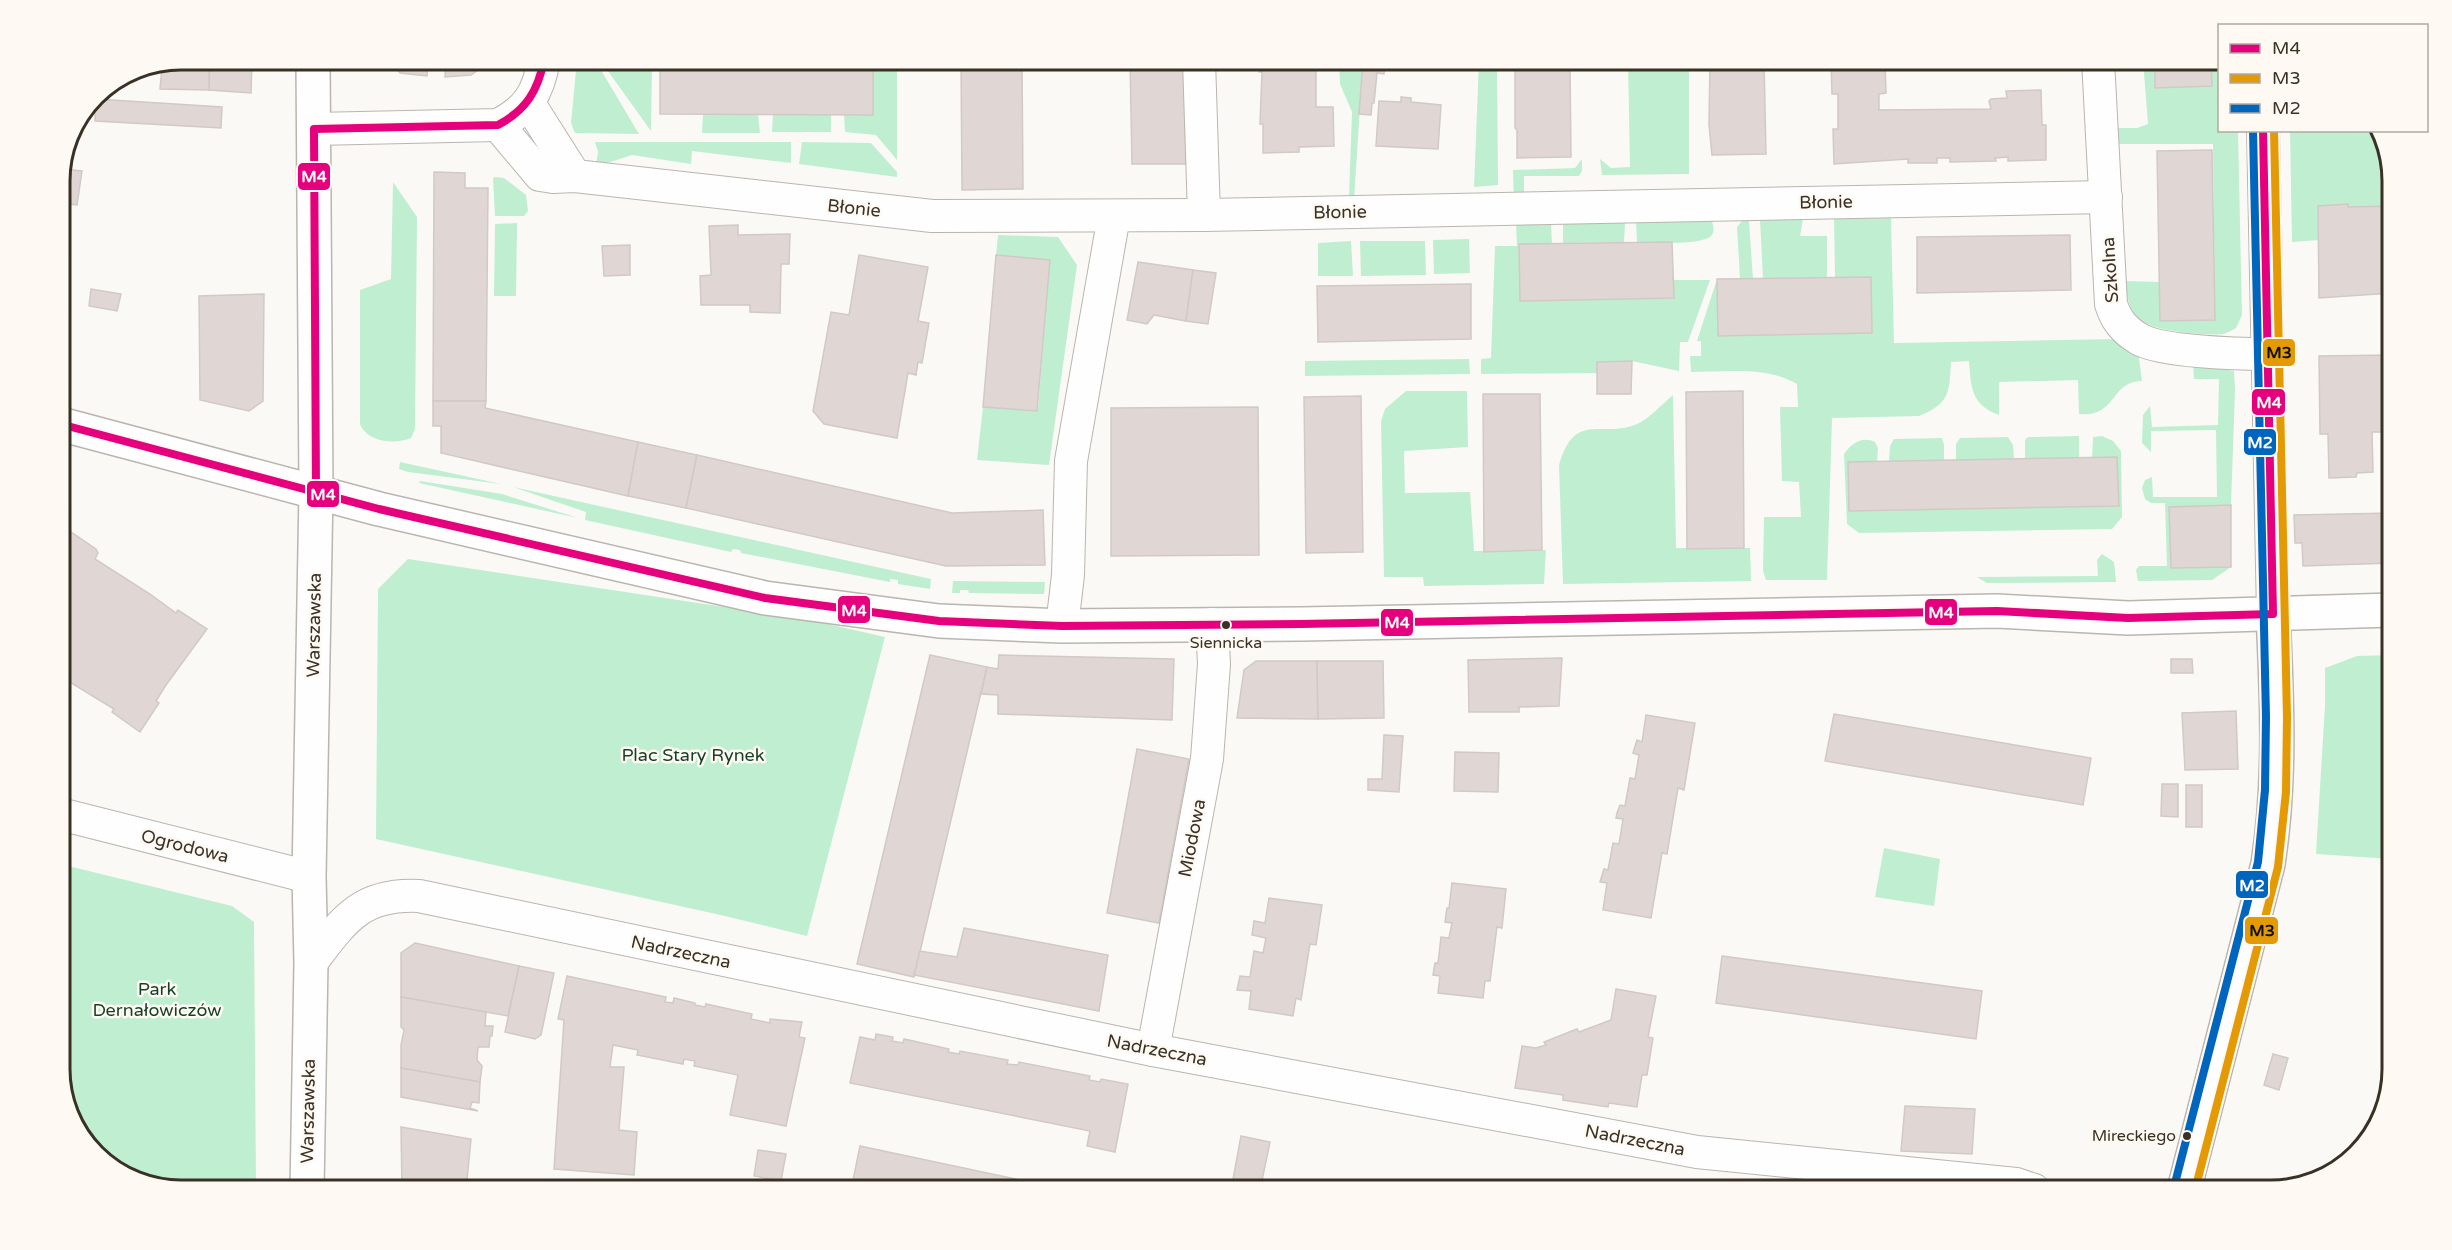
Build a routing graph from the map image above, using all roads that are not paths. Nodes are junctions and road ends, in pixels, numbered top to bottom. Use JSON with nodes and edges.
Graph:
{"nodes":[{"id":1,"x":313,"y":70,"type":"edge"},
{"id":2,"x":542,"y":70,"type":"edge"},
{"id":3,"x":1199,"y":70,"type":"edge"},
{"id":4,"x":2099,"y":70,"type":"edge"},
{"id":5,"x":528,"y":102,"type":"junction"},
{"id":6,"x":498,"y":125,"type":"junction"},
{"id":7,"x":314,"y":129,"type":"junction"},
{"id":8,"x":2263,"y":132,"type":"edge"},
{"id":9,"x":575,"y":176,"type":"junction"},
{"id":10,"x":2106,"y":196,"type":"junction"},
{"id":11,"x":1204,"y":215,"type":"junction"},
{"id":12,"x":1114,"y":216,"type":"junction"},
{"id":13,"x":2268,"y":354,"type":"junction"},
{"id":14,"x":71,"y":427,"type":"edge"},
{"id":15,"x":316,"y":491,"type":"junction"},
{"id":16,"x":2381,"y":610,"type":"edge"},
{"id":17,"x":2273,"y":614,"type":"junction"},
{"id":18,"x":1212,"y":624,"type":"junction"},
{"id":19,"x":1062,"y":626,"type":"junction"},
{"id":20,"x":71,"y":817,"type":"edge"},
{"id":21,"x":309,"y":877,"type":"junction"},
{"id":22,"x":311,"y":963,"type":"junction"},
{"id":23,"x":1153,"y":1050,"type":"junction"},
{"id":24,"x":307,"y":1180,"type":"edge"},
{"id":25,"x":1976,"y":1180,"type":"edge"},
{"id":26,"x":2186,"y":1180,"type":"edge"}],
"edges":[{"from":1,"to":7,"type":"main road","name":"Warszawska"},
{"from":2,"to":5,"type":"street"},
{"from":3,"to":11,"type":"street"},
{"from":4,"to":10,"type":"street","name":"Szkolna"},
{"from":5,"to":6,"type":"street"},
{"from":5,"to":9,"type":"street"},
{"from":6,"to":7,"type":"street"},
{"from":6,"to":9,"type":"street","name":"Błonie"},
{"from":7,"to":15,"type":"main road","name":"Warszawska"},
{"from":8,"to":13,"type":"street"},
{"from":9,"to":12,"type":"street","name":"Błonie"},
{"from":10,"to":11,"type":"street","name":"Błonie"},
{"from":10,"to":13,"type":"street","name":"Szkolna"},
{"from":11,"to":12,"type":"street","name":"Błonie"},
{"from":12,"to":19,"type":"street"},
{"from":13,"to":17,"type":"street"},
{"from":14,"to":15,"type":"main road"},
{"from":15,"to":19,"type":"main road"},
{"from":15,"to":21,"type":"main road","name":"Warszawska"},
{"from":16,"to":17,"type":"main road"},
{"from":17,"to":18,"type":"main road"},
{"from":17,"to":26,"type":"main road"},
{"from":18,"to":19,"type":"main road"},
{"from":18,"to":23,"type":"street","name":"Miodowa"},
{"from":20,"to":21,"type":"street","name":"Ogrodowa"},
{"from":21,"to":22,"type":"main road","name":"Warszawska"},
{"from":22,"to":23,"type":"street","name":"Nadrzeczna"},
{"from":22,"to":24,"type":"main road","name":"Warszawska"},
{"from":23,"to":25,"type":"street","name":"Nadrzeczna"}]}
